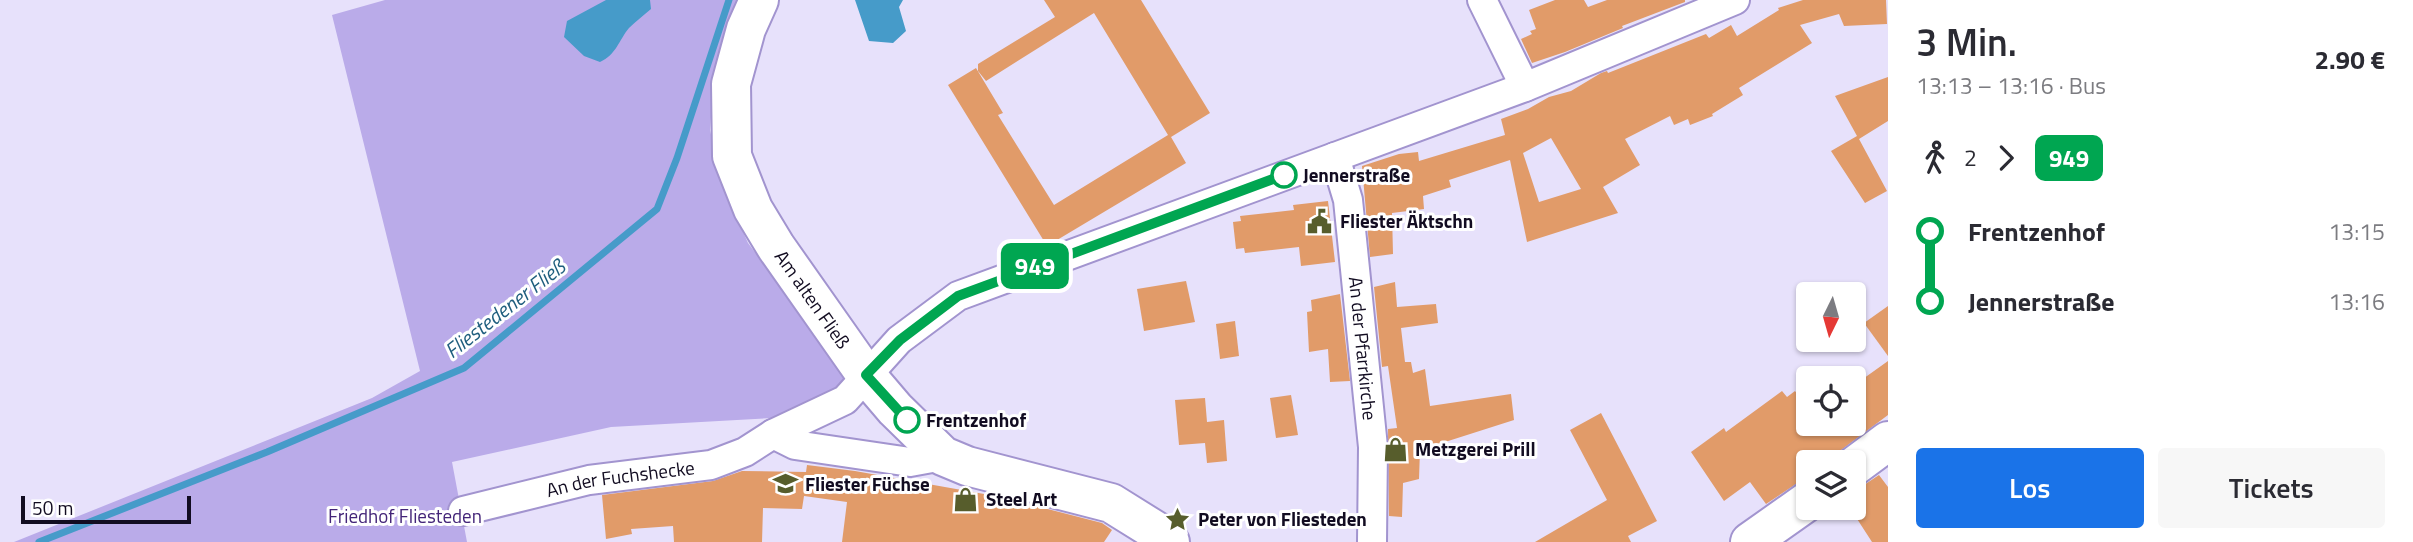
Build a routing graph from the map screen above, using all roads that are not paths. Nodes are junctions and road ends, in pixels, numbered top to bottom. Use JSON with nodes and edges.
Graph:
{"nodes":[{"id":1,"x":759,"y":0,"type":"edge"},
{"id":2,"x":1482,"y":0,"type":"edge"},
{"id":3,"x":1735,"y":0,"type":"edge"},
{"id":4,"x":1525,"y":87,"type":"junction"},
{"id":5,"x":1335,"y":157,"type":"junction"},
{"id":6,"x":866,"y":375,"type":"junction"},
{"id":7,"x":773,"y":434,"type":"junction"},
{"id":8,"x":1888,"y":440,"type":"edge"},
{"id":9,"x":943,"y":456,"type":"junction"},
{"id":10,"x":1866,"y":457,"type":"edge"},
{"id":11,"x":1796,"y":509,"type":"edge"},
{"id":12,"x":463,"y":511,"type":"dead end"},
{"id":13,"x":1170,"y":542,"type":"edge"},
{"id":14,"x":1372,"y":542,"type":"edge"},
{"id":15,"x":1750,"y":542,"type":"edge"}],
"edges":[{"from":1,"to":6,"type":"main road","name":"Am alten Fließ"},
{"from":2,"to":4,"type":"street"},
{"from":3,"to":4,"type":"street"},
{"from":4,"to":5,"type":"street"},
{"from":5,"to":6,"type":"street"},
{"from":5,"to":14,"type":"street","name":"An der Pfarrkirche"},
{"from":6,"to":7,"type":"street","name":"An der Fuchshecke"},
{"from":6,"to":9,"type":"main road","name":"Am alten Fließ"},
{"from":7,"to":9,"type":"street"},
{"from":7,"to":12,"type":"street","name":"An der Fuchshecke"},
{"from":8,"to":10,"type":"main road"},
{"from":9,"to":13,"type":"main road","name":"Am alten Fließ"},
{"from":11,"to":15,"type":"main road"}]}
